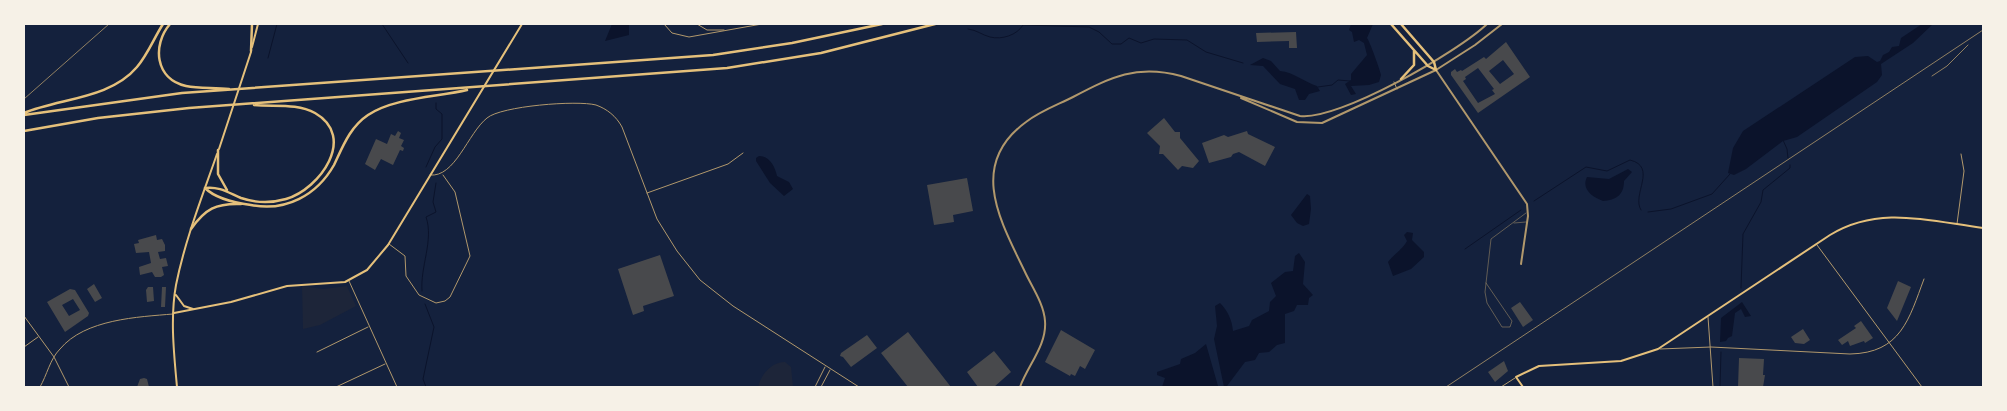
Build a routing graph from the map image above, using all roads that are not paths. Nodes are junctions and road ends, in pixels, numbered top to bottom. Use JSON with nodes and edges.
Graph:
{"nodes":[{"id":1,"x":164,"y":24,"type":"edge"},
{"id":2,"x":170,"y":24,"type":"edge"},
{"id":3,"x":252,"y":24,"type":"edge"},
{"id":4,"x":258,"y":24,"type":"edge"},
{"id":5,"x":522,"y":24,"type":"edge"},
{"id":6,"x":664,"y":24,"type":"edge"},
{"id":7,"x":697,"y":24,"type":"edge"},
{"id":8,"x":762,"y":24,"type":"edge"},
{"id":9,"x":882,"y":24,"type":"edge"},
{"id":10,"x":934,"y":24,"type":"edge"},
{"id":11,"x":1392,"y":24,"type":"edge"},
{"id":12,"x":1401,"y":24,"type":"edge"},
{"id":13,"x":1487,"y":24,"type":"edge"},
{"id":14,"x":1502,"y":24,"type":"edge"},
{"id":15,"x":728,"y":30,"type":"junction"},
{"id":16,"x":1412,"y":48,"type":"junction"},
{"id":17,"x":251,"y":51,"type":"junction"},
{"id":18,"x":1434,"y":62,"type":"junction"},
{"id":19,"x":1428,"y":66,"type":"junction"},
{"id":20,"x":1436,"y":70,"type":"junction"},
{"id":21,"x":1401,"y":79,"type":"junction"},
{"id":22,"x":1394,"y":82,"type":"junction"},
{"id":23,"x":474,"y":88,"type":"junction"},
{"id":24,"x":1397,"y":89,"type":"junction"},
{"id":25,"x":235,"y":90,"type":"junction"},
{"id":26,"x":1236,"y":95,"type":"junction"},
{"id":27,"x":245,"y":104,"type":"junction"},
{"id":28,"x":24,"y":114,"type":"edge"},
{"id":29,"x":24,"y":131,"type":"edge"},
{"id":30,"x":218,"y":150,"type":"junction"},
{"id":31,"x":743,"y":153,"type":"dead end"},
{"id":32,"x":1961,"y":154,"type":"dead end"},
{"id":33,"x":442,"y":174,"type":"junction"},
{"id":34,"x":430,"y":175,"type":"junction"},
{"id":35,"x":205,"y":188,"type":"junction"},
{"id":36,"x":230,"y":192,"type":"junction"},
{"id":37,"x":646,"y":193,"type":"junction"},
{"id":38,"x":246,"y":204,"type":"junction"},
{"id":39,"x":1528,"y":209,"type":"junction"},
{"id":40,"x":1527,"y":223,"type":"junction"},
{"id":41,"x":1513,"y":224,"type":"junction"},
{"id":42,"x":1957,"y":224,"type":"junction"},
{"id":43,"x":1983,"y":228,"type":"edge"},
{"id":44,"x":191,"y":229,"type":"junction"},
{"id":45,"x":388,"y":244,"type":"junction"},
{"id":46,"x":1816,"y":244,"type":"junction"},
{"id":47,"x":1521,"y":264,"type":"dead end"},
{"id":48,"x":1924,"y":278,"type":"dead end"},
{"id":49,"x":349,"y":280,"type":"junction"},
{"id":50,"x":1486,"y":283,"type":"junction"},
{"id":51,"x":175,"y":294,"type":"junction"},
{"id":52,"x":200,"y":308,"type":"junction"},
{"id":53,"x":174,"y":314,"type":"junction"},
{"id":54,"x":24,"y":316,"type":"edge"},
{"id":55,"x":1708,"y":317,"type":"junction"},
{"id":56,"x":368,"y":327,"type":"junction"},
{"id":57,"x":39,"y":337,"type":"junction"},
{"id":58,"x":1890,"y":344,"type":"junction"},
{"id":59,"x":24,"y":347,"type":"edge"},
{"id":60,"x":1711,"y":347,"type":"junction"},
{"id":61,"x":1658,"y":349,"type":"junction"},
{"id":62,"x":318,"y":352,"type":"dead end"},
{"id":63,"x":54,"y":357,"type":"junction"},
{"id":64,"x":386,"y":364,"type":"junction"},
{"id":65,"x":826,"y":366,"type":"junction"},
{"id":66,"x":830,"y":369,"type":"junction"},
{"id":67,"x":1516,"y":378,"type":"junction"},
{"id":68,"x":40,"y":387,"type":"edge"},
{"id":69,"x":69,"y":387,"type":"edge"},
{"id":70,"x":177,"y":387,"type":"edge"},
{"id":71,"x":336,"y":387,"type":"edge"},
{"id":72,"x":397,"y":387,"type":"edge"},
{"id":73,"x":815,"y":387,"type":"edge"},
{"id":74,"x":820,"y":387,"type":"edge"},
{"id":75,"x":859,"y":387,"type":"edge"},
{"id":76,"x":1020,"y":387,"type":"edge"},
{"id":77,"x":1501,"y":387,"type":"edge"},
{"id":78,"x":1523,"y":387,"type":"edge"},
{"id":79,"x":1713,"y":387,"type":"edge"},
{"id":80,"x":1922,"y":387,"type":"edge"}],
"edges":[{"from":1,"to":28,"type":"highway"},
{"from":2,"to":25,"type":"highway"},
{"from":3,"to":17,"type":"highway"},
{"from":4,"to":17,"type":"main road"},
{"from":5,"to":34,"type":"main road"},
{"from":6,"to":15,"type":"street"},
{"from":7,"to":15,"type":"street"},
{"from":8,"to":15,"type":"street"},
{"from":9,"to":25,"type":"highway"},
{"from":10,"to":23,"type":"highway"},
{"from":11,"to":16,"type":"highway"},
{"from":12,"to":18,"type":"highway"},
{"from":13,"to":18,"type":"street"},
{"from":14,"to":20,"type":"street"},
{"from":16,"to":19,"type":"highway"},
{"from":16,"to":21,"type":"highway"},
{"from":17,"to":30,"type":"main road"},
{"from":18,"to":19,"type":"street"},
{"from":18,"to":20,"type":"highway"},
{"from":19,"to":20,"type":"highway"},
{"from":19,"to":21,"type":"street"},
{"from":20,"to":24,"type":"street"},
{"from":20,"to":39,"type":"street"},
{"from":21,"to":22,"type":"street"},
{"from":22,"to":24,"type":"street"},
{"from":22,"to":26,"type":"street"},
{"from":23,"to":27,"type":"highway"},
{"from":23,"to":38,"type":"highway"},
{"from":24,"to":26,"type":"street"},
{"from":25,"to":28,"type":"highway"},
{"from":26,"to":76,"type":"street"},
{"from":27,"to":29,"type":"highway"},
{"from":27,"to":36,"type":"highway"},
{"from":30,"to":35,"type":"main road"},
{"from":30,"to":36,"type":"highway"},
{"from":31,"to":37,"type":"street"},
{"from":32,"to":42,"type":"street"},
{"from":33,"to":34,"type":"street"},
{"from":33,"to":37,"type":"street"},
{"from":33,"to":45,"type":"street"},
{"from":34,"to":45,"type":"main road"},
{"from":35,"to":36,"type":"highway"},
{"from":35,"to":38,"type":"highway"},
{"from":35,"to":44,"type":"main road"},
{"from":37,"to":65,"type":"street"},
{"from":38,"to":44,"type":"highway"},
{"from":39,"to":40,"type":"street"},
{"from":39,"to":41,"type":"lane"},
{"from":40,"to":41,"type":"lane"},
{"from":40,"to":47,"type":"street"},
{"from":41,"to":50,"type":"lane"},
{"from":42,"to":43,"type":"main road"},
{"from":42,"to":46,"type":"main road"},
{"from":44,"to":51,"type":"main road"},
{"from":45,"to":49,"type":"main road"},
{"from":46,"to":55,"type":"main road"},
{"from":46,"to":58,"type":"street"},
{"from":48,"to":58,"type":"street"},
{"from":49,"to":52,"type":"main road"},
{"from":49,"to":56,"type":"street"},
{"from":50,"to":50,"type":"lane"},
{"from":51,"to":52,"type":"main road"},
{"from":51,"to":53,"type":"main road"},
{"from":52,"to":53,"type":"main road"},
{"from":53,"to":63,"type":"street"},
{"from":53,"to":70,"type":"main road"},
{"from":54,"to":57,"type":"street"},
{"from":55,"to":60,"type":"street"},
{"from":55,"to":61,"type":"main road"},
{"from":56,"to":62,"type":"street"},
{"from":56,"to":64,"type":"street"},
{"from":57,"to":59,"type":"street"},
{"from":57,"to":63,"type":"street"},
{"from":58,"to":60,"type":"street"},
{"from":58,"to":80,"type":"street"},
{"from":60,"to":61,"type":"street"},
{"from":60,"to":79,"type":"street"},
{"from":61,"to":67,"type":"main road"},
{"from":63,"to":68,"type":"street"},
{"from":63,"to":69,"type":"street"},
{"from":64,"to":71,"type":"street"},
{"from":64,"to":72,"type":"street"},
{"from":65,"to":66,"type":"street"},
{"from":65,"to":73,"type":"street"},
{"from":66,"to":74,"type":"street"},
{"from":66,"to":75,"type":"street"},
{"from":67,"to":77,"type":"street"},
{"from":67,"to":78,"type":"main road"}]}
